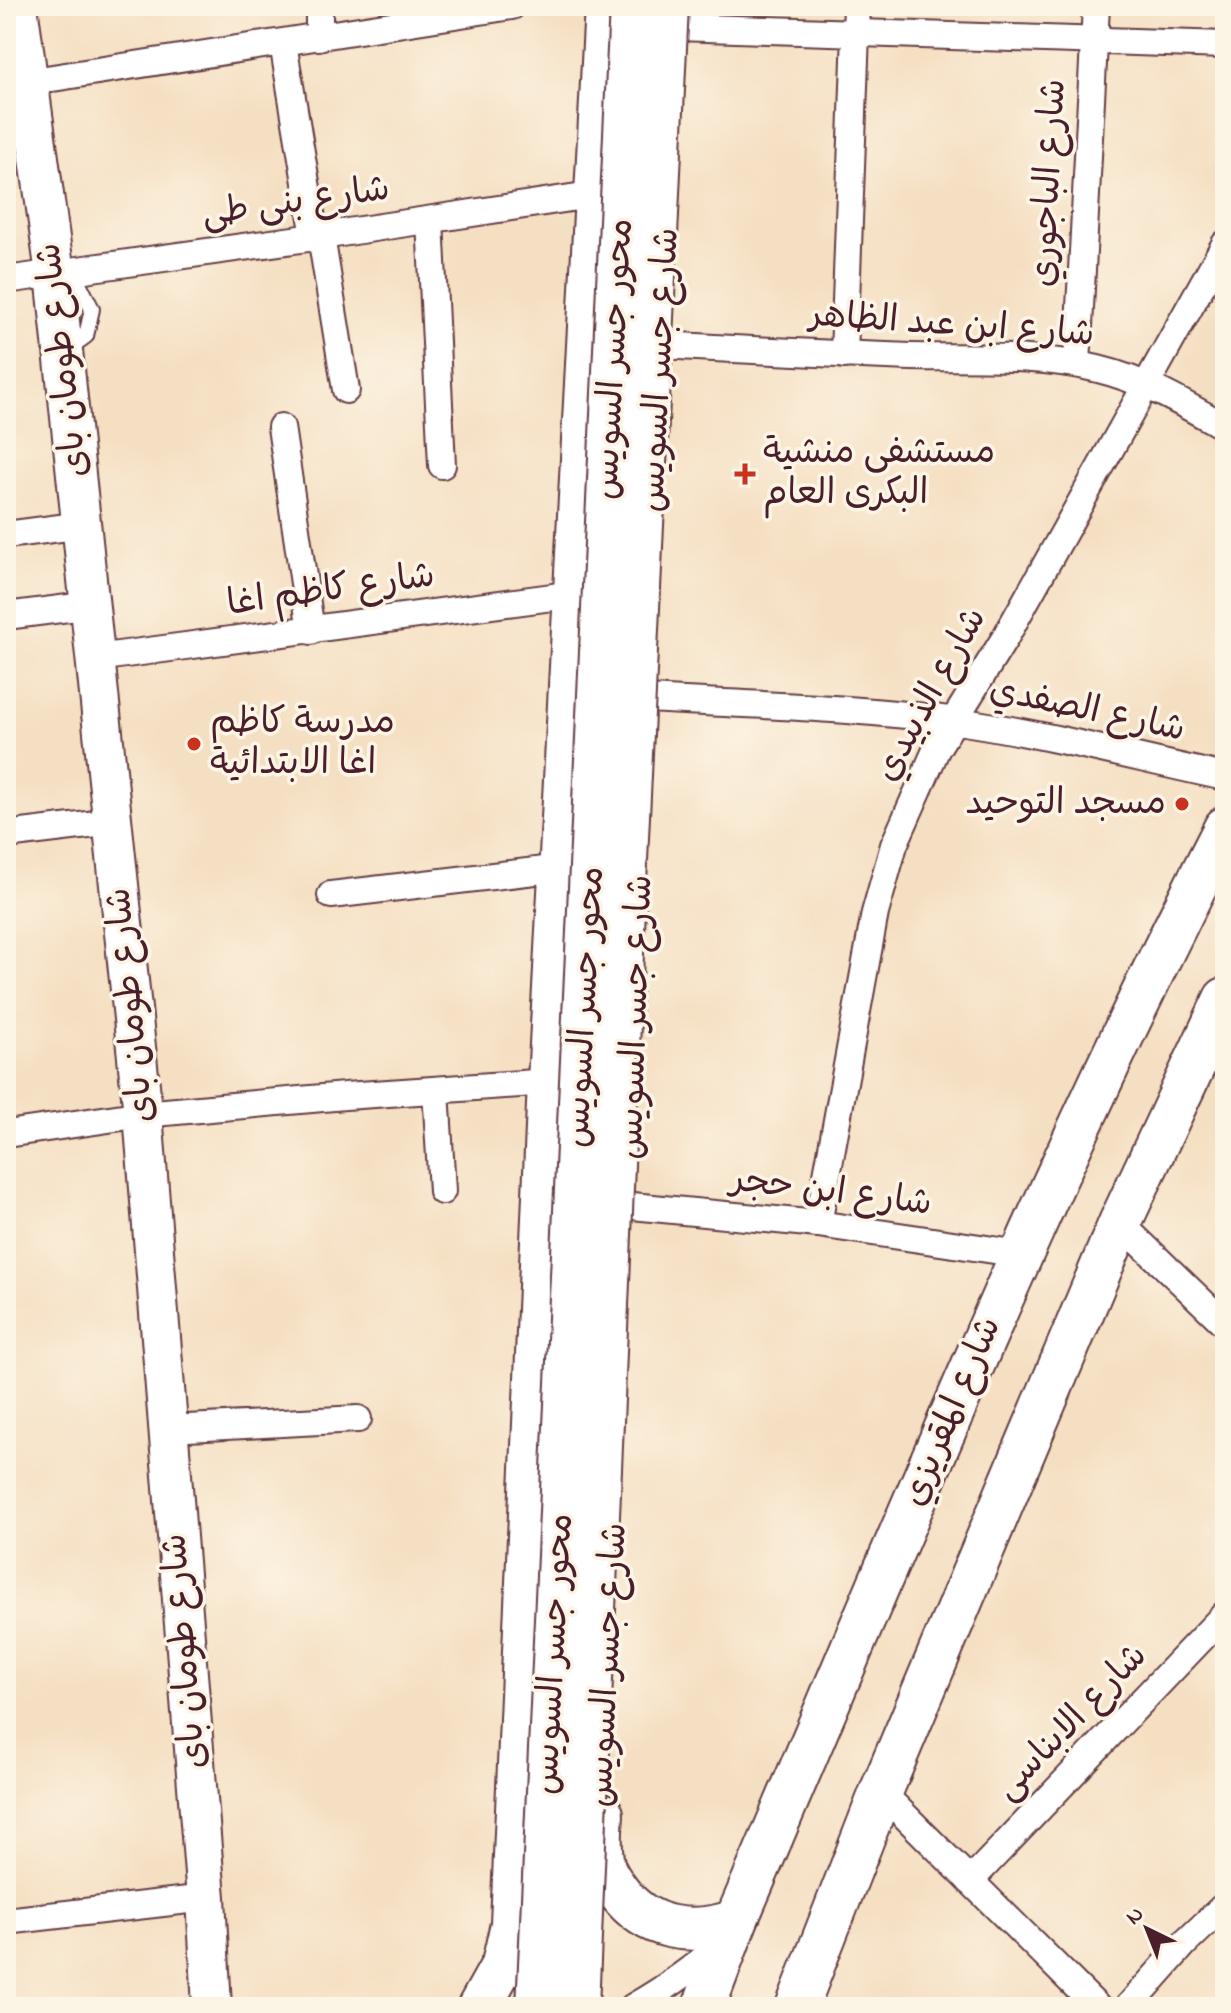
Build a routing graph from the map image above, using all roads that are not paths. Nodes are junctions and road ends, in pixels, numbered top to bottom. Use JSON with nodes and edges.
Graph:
{"nodes":[{"id":1,"x":18,"y":6,"type":"edge"},
{"id":2,"x":319,"y":6,"type":"edge"},
{"id":3,"x":512,"y":6,"type":"edge"},
{"id":4,"x":606,"y":6,"type":"edge"},
{"id":5,"x":631,"y":6,"type":"edge"},
{"id":6,"x":1096,"y":6,"type":"edge"},
{"id":7,"x":674,"y":13,"type":"edge"},
{"id":8,"x":857,"y":19,"type":"edge"},
{"id":9,"x":319,"y":37,"type":"junction"},
{"id":10,"x":1094,"y":40,"type":"junction"},
{"id":11,"x":283,"y":43,"type":"junction"},
{"id":12,"x":1225,"y":45,"type":"edge"},
{"id":13,"x":27,"y":82,"type":"junction"},
{"id":14,"x":597,"y":194,"type":"junction"},
{"id":15,"x":430,"y":220,"type":"junction"},
{"id":16,"x":318,"y":237,"type":"junction"},
{"id":17,"x":594,"y":237,"type":"junction"},
{"id":18,"x":667,"y":237,"type":"junction"},
{"id":19,"x":1225,"y":244,"type":"edge"},
{"id":20,"x":55,"y":274,"type":"junction"},
{"id":21,"x":6,"y":280,"type":"edge"},
{"id":22,"x":662,"y":345,"type":"junction"},
{"id":23,"x":844,"y":355,"type":"junction"},
{"id":24,"x":1077,"y":364,"type":"junction"},
{"id":25,"x":1145,"y":385,"type":"junction"},
{"id":26,"x":346,"y":390,"type":"dead end"},
{"id":27,"x":281,"y":427,"type":"dead end"},
{"id":28,"x":1225,"y":427,"type":"edge"},
{"id":29,"x":442,"y":465,"type":"dead end"},
{"id":30,"x":83,"y":525,"type":"junction"},
{"id":31,"x":6,"y":535,"type":"edge"},
{"id":32,"x":575,"y":594,"type":"junction"},
{"id":33,"x":92,"y":605,"type":"junction"},
{"id":34,"x":6,"y":616,"type":"edge"},
{"id":35,"x":311,"y":631,"type":"junction"},
{"id":36,"x":96,"y":658,"type":"junction"},
{"id":37,"x":647,"y":699,"type":"junction"},
{"id":38,"x":954,"y":721,"type":"junction"},
{"id":39,"x":1225,"y":777,"type":"edge"},
{"id":40,"x":113,"y":822,"type":"junction"},
{"id":41,"x":1225,"y":828,"type":"edge"},
{"id":42,"x":6,"y":835,"type":"edge"},
{"id":43,"x":561,"y":868,"type":"junction"},
{"id":44,"x":331,"y":895,"type":"dead end"},
{"id":45,"x":1225,"y":999,"type":"edge"},
{"id":46,"x":549,"y":1082,"type":"junction"},
{"id":47,"x":436,"y":1090,"type":"junction"},
{"id":48,"x":143,"y":1114,"type":"junction"},
{"id":49,"x":6,"y":1134,"type":"edge"},
{"id":50,"x":442,"y":1191,"type":"dead end"},
{"id":51,"x":632,"y":1206,"type":"junction"},
{"id":52,"x":1120,"y":1223,"type":"junction"},
{"id":53,"x":818,"y":1224,"type":"junction"},
{"id":54,"x":1021,"y":1254,"type":"junction"},
{"id":55,"x":1225,"y":1324,"type":"edge"},
{"id":56,"x":358,"y":1419,"type":"dead end"},
{"id":57,"x":168,"y":1429,"type":"junction"},
{"id":58,"x":1225,"y":1614,"type":"edge"},
{"id":59,"x":881,"y":1792,"type":"junction"},
{"id":60,"x":603,"y":1868,"type":"junction"},
{"id":61,"x":970,"y":1881,"type":"junction"},
{"id":62,"x":206,"y":1898,"type":"junction"},
{"id":63,"x":513,"y":1903,"type":"junction"},
{"id":64,"x":1225,"y":1905,"type":"edge"},
{"id":65,"x":6,"y":1921,"type":"edge"},
{"id":66,"x":734,"y":1928,"type":"junction"},
{"id":67,"x":212,"y":2007,"type":"edge"},
{"id":68,"x":479,"y":2007,"type":"edge"},
{"id":69,"x":538,"y":2007,"type":"edge"},
{"id":70,"x":577,"y":2007,"type":"edge"},
{"id":71,"x":633,"y":2007,"type":"edge"},
{"id":72,"x":704,"y":2007,"type":"edge"},
{"id":73,"x":797,"y":2007,"type":"edge"},
{"id":74,"x":1097,"y":2007,"type":"edge"},
{"id":75,"x":1128,"y":2007,"type":"edge"}],
"edges":[{"from":1,"to":13,"type":"street","name":"شارع طومان باى"},
{"from":2,"to":9,"type":"street"},
{"from":3,"to":9,"type":"street"},
{"from":4,"to":14,"type":"main road","name":"شارع جسر السويس"},
{"from":5,"to":69,"type":"main road","name":"محور جسر السويس","bridge":true},
{"from":6,"to":10,"type":"street","name":"شارع الباجوري"},
{"from":7,"to":8,"type":"street"},
{"from":7,"to":18,"type":"main road","name":"شارع جسر السويس"},
{"from":7,"to":70,"type":"main road","name":"محور جسر السويس","bridge":true},
{"from":8,"to":10,"type":"street"},
{"from":8,"to":23,"type":"street"},
{"from":9,"to":11,"type":"street"},
{"from":10,"to":12,"type":"street"},
{"from":10,"to":24,"type":"street","name":"شارع الباجوري"},
{"from":11,"to":13,"type":"street"},
{"from":11,"to":16,"type":"street"},
{"from":13,"to":20,"type":"street","name":"شارع طومان باى"},
{"from":14,"to":15,"type":"street","name":"شارع بنى طى"},
{"from":14,"to":17,"type":"main road","name":"شارع جسر السويس"},
{"from":15,"to":16,"type":"street","name":"شارع بنى طى"},
{"from":15,"to":29,"type":"street"},
{"from":16,"to":20,"type":"street","name":"شارع بنى طى"},
{"from":16,"to":26,"type":"street"},
{"from":17,"to":18,"type":"main road"},
{"from":17,"to":32,"type":"main road","name":"شارع جسر السويس"},
{"from":18,"to":22,"type":"main road","name":"شارع جسر السويس"},
{"from":19,"to":25,"type":"street","name":"شارع الذبيدي"},
{"from":20,"to":21,"type":"street","name":"شارع بنى طى"},
{"from":20,"to":30,"type":"street","name":"شارع طومان باى"},
{"from":22,"to":23,"type":"street","name":"شارع ابن عبد الظاهر"},
{"from":22,"to":37,"type":"main road","name":"شارع جسر السويس"},
{"from":23,"to":24,"type":"street","name":"شارع ابن عبد الظاهر"},
{"from":24,"to":25,"type":"street","name":"شارع ابن عبد الظاهر"},
{"from":25,"to":28,"type":"street","name":"شارع ابن عبد الظاهر"},
{"from":25,"to":38,"type":"street","name":"شارع الذبيدي"},
{"from":27,"to":35,"type":"street"},
{"from":30,"to":31,"type":"street"},
{"from":30,"to":33,"type":"street","name":"شارع طومان باى"},
{"from":32,"to":35,"type":"street","name":"شارع كاظم اغا"},
{"from":32,"to":43,"type":"main road","name":"شارع جسر السويس"},
{"from":33,"to":34,"type":"street"},
{"from":33,"to":36,"type":"street","name":"شارع طومان باى"},
{"from":35,"to":36,"type":"street","name":"شارع كاظم اغا"},
{"from":36,"to":40,"type":"street","name":"شارع طومان باى"},
{"from":37,"to":38,"type":"street","name":"شارع الصفدي"},
{"from":37,"to":51,"type":"main road","name":"شارع جسر السويس"},
{"from":38,"to":39,"type":"street","name":"شارع الصفدي"},
{"from":38,"to":53,"type":"street","name":"شارع الذبيدي"},
{"from":40,"to":42,"type":"street"},
{"from":40,"to":48,"type":"street","name":"شارع طومان باى"},
{"from":41,"to":54,"type":"main road","name":"شارع المقريزي"},
{"from":43,"to":44,"type":"street"},
{"from":43,"to":46,"type":"main road","name":"شارع جسر السويس"},
{"from":45,"to":52,"type":"main road"},
{"from":46,"to":47,"type":"street"},
{"from":46,"to":63,"type":"main road","name":"شارع جسر السويس"},
{"from":47,"to":48,"type":"street"},
{"from":47,"to":50,"type":"street"},
{"from":48,"to":49,"type":"street"},
{"from":48,"to":57,"type":"street","name":"شارع طومان باى"},
{"from":51,"to":53,"type":"street","name":"شارع ابن حجر"},
{"from":51,"to":60,"type":"main road","name":"شارع جسر السويس"},
{"from":52,"to":55,"type":"street"},
{"from":52,"to":59,"type":"main road"},
{"from":53,"to":54,"type":"street","name":"شارع ابن حجر"},
{"from":54,"to":66,"type":"main road","name":"شارع المقريزي"},
{"from":56,"to":57,"type":"street"},
{"from":57,"to":62,"type":"street","name":"شارع طومان باى"},
{"from":58,"to":61,"type":"street","name":"شارع الابناسى"},
{"from":59,"to":61,"type":"street"},
{"from":59,"to":73,"type":"main road"},
{"from":60,"to":63,"type":"main road","name":"شارع جسر السويس"},
{"from":60,"to":66,"type":"main road"},
{"from":61,"to":74,"type":"street"},
{"from":62,"to":65,"type":"street"},
{"from":62,"to":67,"type":"street","name":"شارع طومان باى"},
{"from":63,"to":68,"type":"main road","name":"شارع جسر السويس"},
{"from":64,"to":75,"type":"street"},
{"from":66,"to":71,"type":"street"},
{"from":66,"to":72,"type":"main road","name":"شارع المقريزي"}]}
